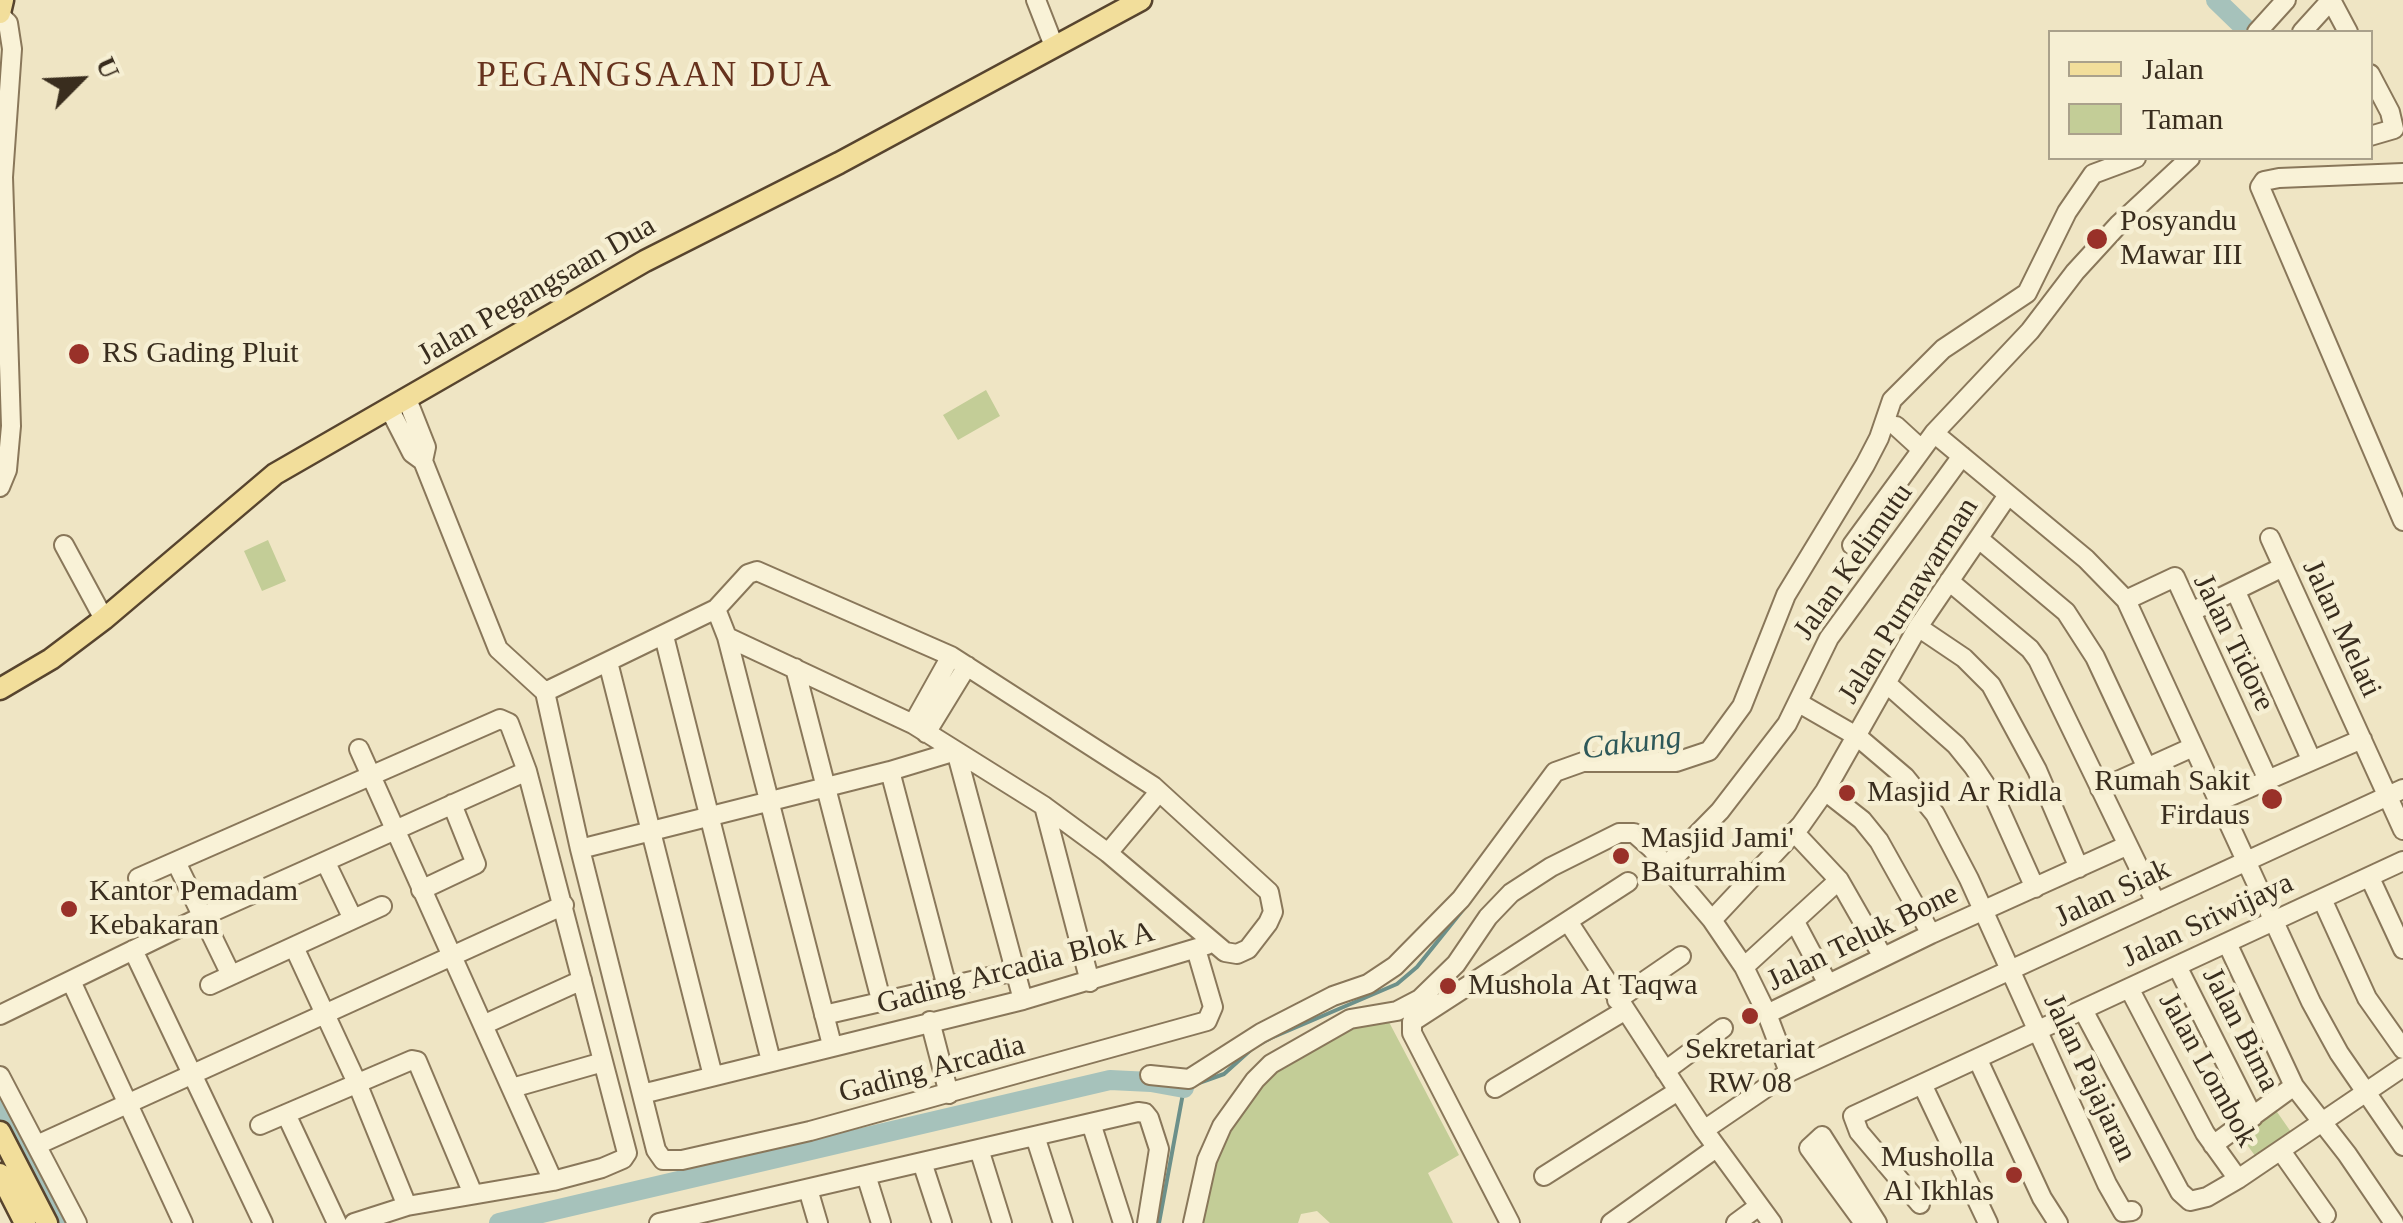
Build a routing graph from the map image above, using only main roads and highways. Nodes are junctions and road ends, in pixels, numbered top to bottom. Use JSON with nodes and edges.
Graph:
{"nodes":[{"id":1,"x":2,"y":0,"type":"edge"},
{"id":2,"x":1141,"y":0,"type":"edge"},
{"id":3,"x":0,"y":14,"type":"edge"},
{"id":4,"x":0,"y":689,"type":"edge"},
{"id":5,"x":0,"y":1132,"type":"edge"},
{"id":6,"x":0,"y":1160,"type":"edge"},
{"id":7,"x":0,"y":1174,"type":"edge"},
{"id":8,"x":29,"y":1223,"type":"edge"},
{"id":9,"x":47,"y":1223,"type":"edge"}],
"edges":[{"from":1,"to":3,"type":"main road"},
{"from":2,"to":4,"type":"main road","name":"Jalan Pegangsaan Dua"},
{"from":5,"to":9,"type":"main road"},
{"from":6,"to":8,"type":"main road"},
{"from":7,"to":8,"type":"main road"}]}
